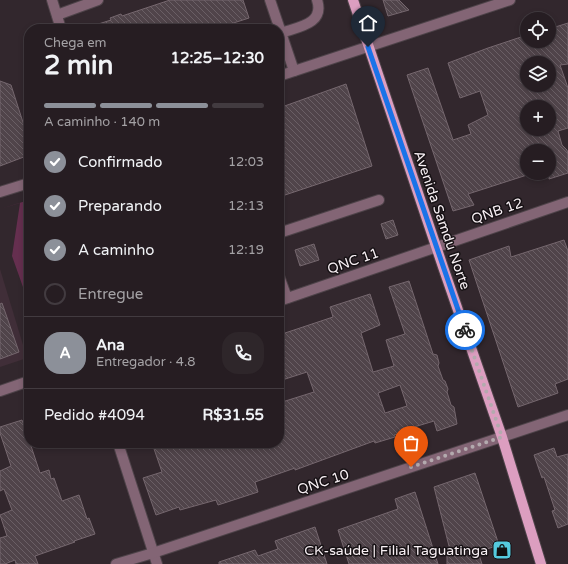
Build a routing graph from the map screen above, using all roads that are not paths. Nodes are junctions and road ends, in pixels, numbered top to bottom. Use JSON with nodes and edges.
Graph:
{"nodes":[{"id":1,"x":52,"y":0,"type":"edge"},
{"id":2,"x":98,"y":0,"type":"edge"},
{"id":3,"x":270,"y":0,"type":"edge"},
{"id":4,"x":316,"y":0,"type":"edge"},
{"id":5,"x":353,"y":0,"type":"edge"},
{"id":6,"x":510,"y":0,"type":"edge"},
{"id":7,"x":57,"y":15,"type":"junction"},
{"id":8,"x":60,"y":24,"type":"edge"},
{"id":9,"x":279,"y":24,"type":"edge"},
{"id":10,"x":284,"y":32,"type":"edge"},
{"id":11,"x":284,"y":39,"type":"edge"},
{"id":12,"x":368,"y":47,"type":"junction"},
{"id":13,"x":294,"y":71,"type":"junction"},
{"id":14,"x":284,"y":74,"type":"edge"},
{"id":15,"x":24,"y":185,"type":"edge"},
{"id":16,"x":0,"y":192,"type":"edge"},
{"id":17,"x":379,"y":200,"type":"dead end"},
{"id":18,"x":568,"y":202,"type":"edge"},
{"id":19,"x":284,"y":231,"type":"edge"},
{"id":20,"x":436,"y":247,"type":"junction"},
{"id":21,"x":284,"y":300,"type":"edge"},
{"id":22,"x":24,"y":383,"type":"edge"},
{"id":23,"x":0,"y":391,"type":"edge"},
{"id":24,"x":568,"y":415,"type":"edge"},
{"id":25,"x":502,"y":437,"type":"junction"},
{"id":26,"x":120,"y":448,"type":"edge"},
{"id":27,"x":153,"y":553,"type":"junction"},
{"id":28,"x":116,"y":564,"type":"edge"},
{"id":29,"x":157,"y":564,"type":"edge"},
{"id":30,"x":541,"y":564,"type":"edge"}],
"edges":[{"from":1,"to":7,"type":"street"},
{"from":2,"to":7,"type":"street"},
{"from":3,"to":9,"type":"street"},
{"from":4,"to":10,"type":"street"},
{"from":5,"to":12,"type":"main road","name":"Avenida Samdu Norte"},
{"from":6,"to":12,"type":"street"},
{"from":7,"to":8,"type":"street"},
{"from":11,"to":13,"type":"street"},
{"from":12,"to":13,"type":"street"},
{"from":12,"to":20,"type":"main road","name":"Avenida Samdu Norte"},
{"from":13,"to":14,"type":"street"},
{"from":15,"to":16,"type":"street"},
{"from":17,"to":19,"type":"street"},
{"from":18,"to":20,"type":"street","name":"QNB 12"},
{"from":20,"to":21,"type":"street","name":"QNC 11"},
{"from":20,"to":25,"type":"main road","name":"Avenida Samdu Norte"},
{"from":22,"to":23,"type":"street"},
{"from":24,"to":25,"type":"street","name":"QNC 10"},
{"from":25,"to":27,"type":"street","name":"QNC 10"},
{"from":25,"to":30,"type":"main road","name":"Avenida Samdu Norte"},
{"from":26,"to":27,"type":"street"},
{"from":27,"to":28,"type":"street","name":"QNC 10"},
{"from":27,"to":29,"type":"street"}]}
